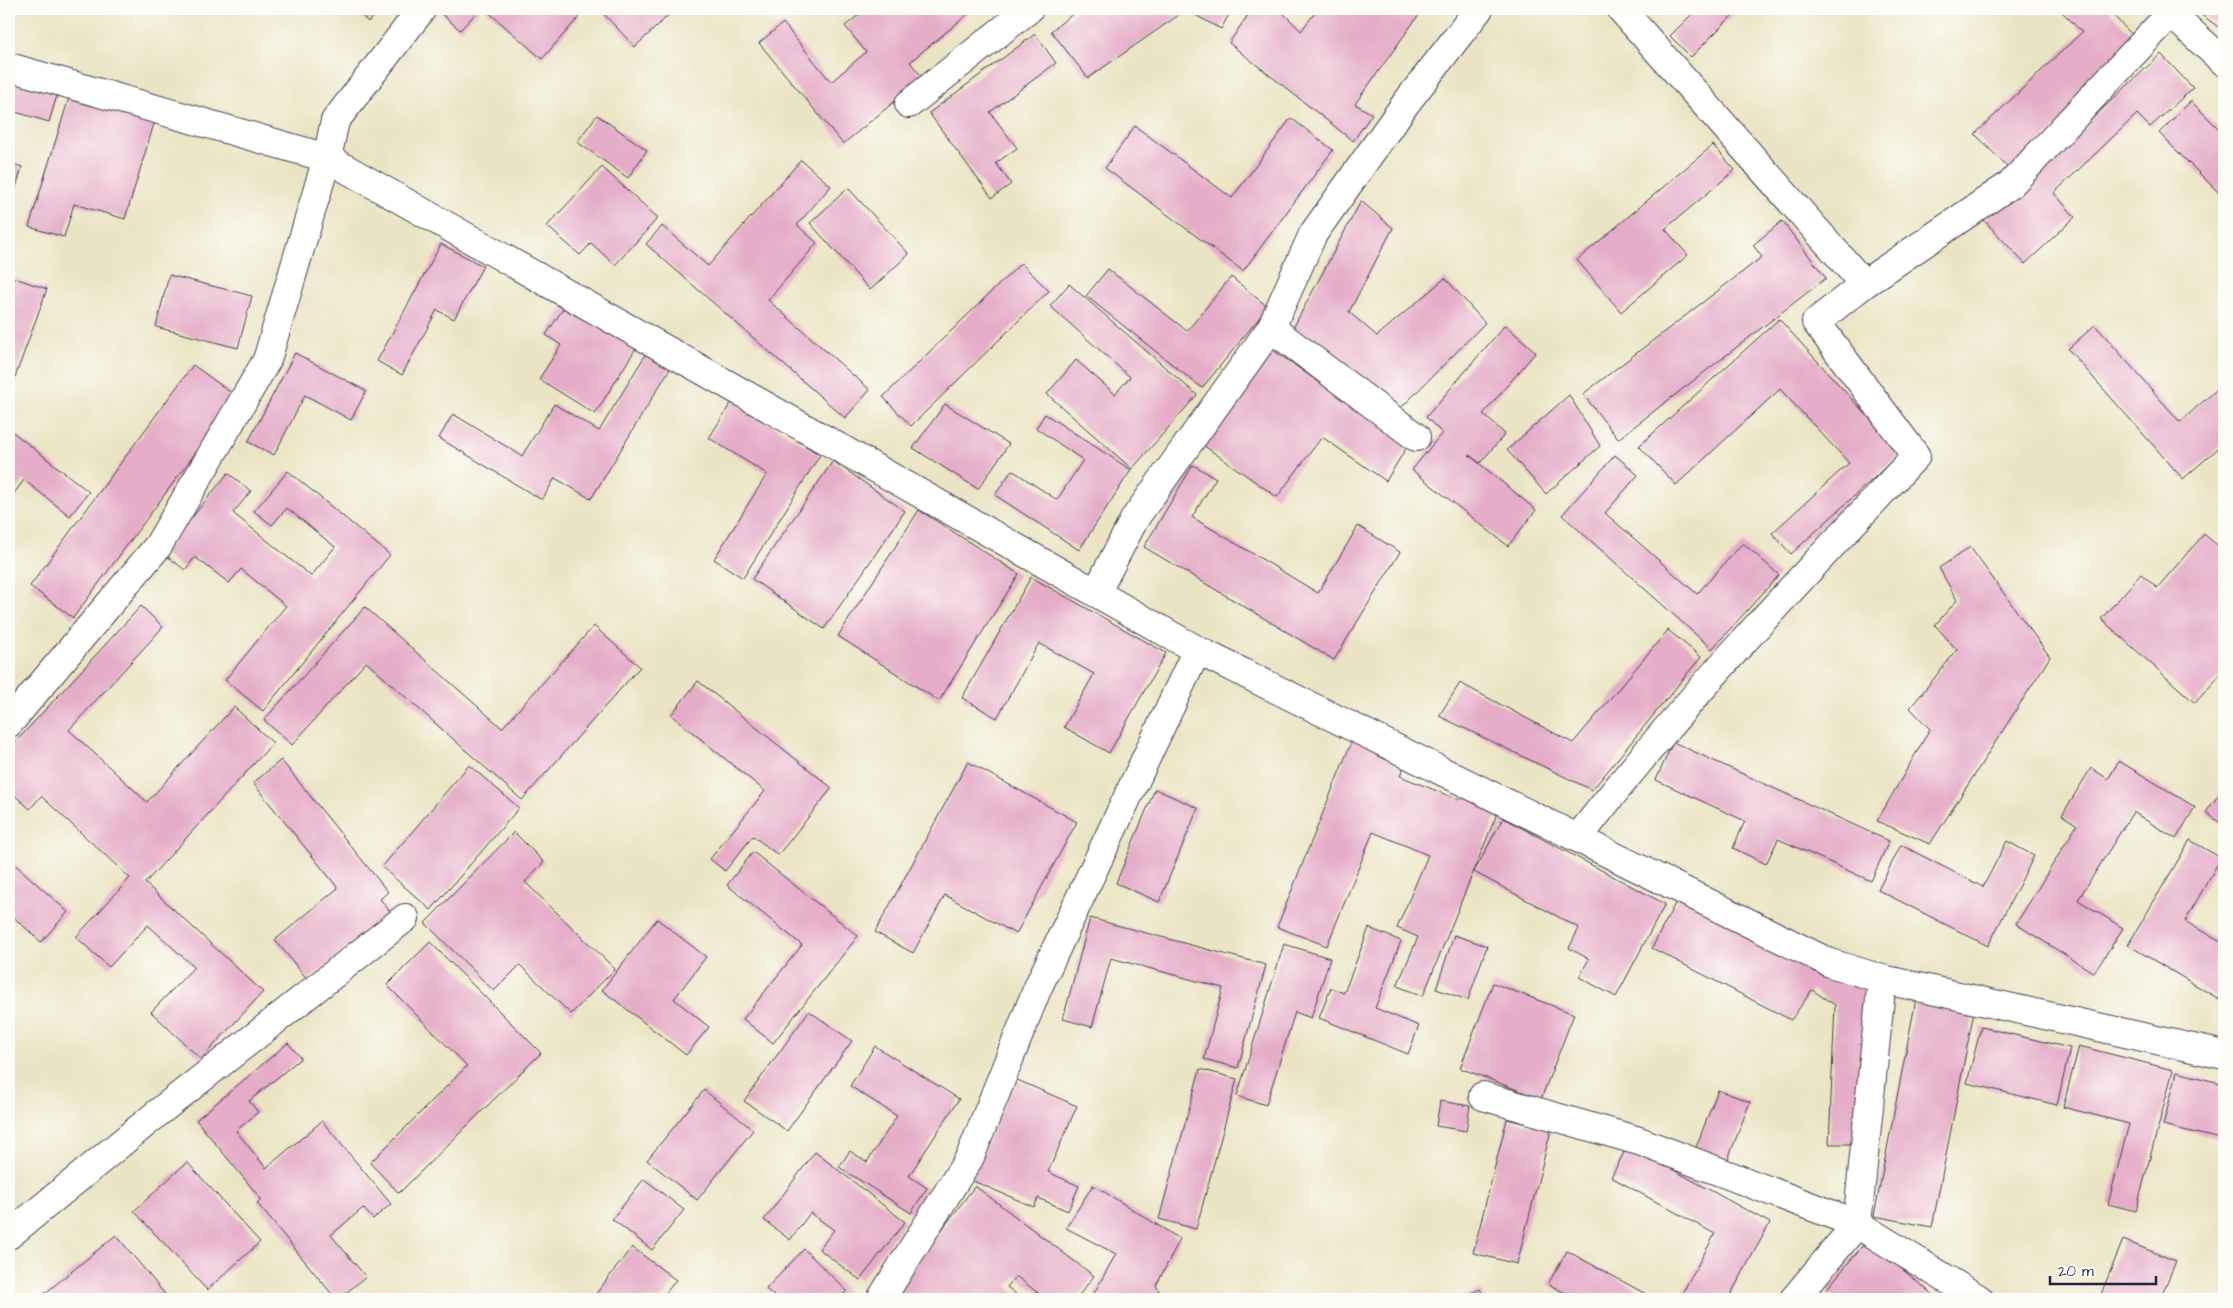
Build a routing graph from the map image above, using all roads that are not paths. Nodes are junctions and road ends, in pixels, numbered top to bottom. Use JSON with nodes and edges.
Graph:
{"nodes":[{"id":1,"x":422,"y":9,"type":"edge"},
{"id":2,"x":1030,"y":9,"type":"edge"},
{"id":3,"x":1479,"y":9,"type":"edge"},
{"id":4,"x":1621,"y":9,"type":"edge"},
{"id":5,"x":2168,"y":11,"type":"edge"},
{"id":6,"x":2224,"y":62,"type":"edge"},
{"id":7,"x":9,"y":66,"type":"edge"},
{"id":8,"x":909,"y":104,"type":"dead end"},
{"id":9,"x":327,"y":158,"type":"junction"},
{"id":10,"x":1864,"y":284,"type":"junction"},
{"id":11,"x":1271,"y":328,"type":"junction"},
{"id":12,"x":1416,"y":437,"type":"dead end"},
{"id":13,"x":1096,"y":593,"type":"junction"},
{"id":14,"x":1197,"y":650,"type":"junction"},
{"id":15,"x":9,"y":723,"type":"edge"},
{"id":16,"x":1578,"y":838,"type":"junction"},
{"id":17,"x":405,"y":918,"type":"dead end"},
{"id":18,"x":1882,"y":979,"type":"junction"},
{"id":19,"x":2224,"y":1055,"type":"edge"},
{"id":20,"x":1483,"y":1096,"type":"dead end"},
{"id":21,"x":1856,"y":1224,"type":"junction"},
{"id":22,"x":9,"y":1235,"type":"edge"},
{"id":23,"x":881,"y":1299,"type":"edge"},
{"id":24,"x":1794,"y":1299,"type":"edge"},
{"id":25,"x":1979,"y":1299,"type":"edge"}],
"edges":[{"from":1,"to":9,"type":"street"},
{"from":2,"to":8,"type":"street"},
{"from":3,"to":11,"type":"street"},
{"from":4,"to":10,"type":"street"},
{"from":5,"to":6,"type":"street"},
{"from":5,"to":10,"type":"street"},
{"from":7,"to":9,"type":"street"},
{"from":9,"to":13,"type":"street"},
{"from":9,"to":15,"type":"street"},
{"from":10,"to":16,"type":"street"},
{"from":11,"to":12,"type":"street"},
{"from":11,"to":13,"type":"street"},
{"from":13,"to":14,"type":"street"},
{"from":14,"to":16,"type":"street"},
{"from":14,"to":23,"type":"street"},
{"from":16,"to":18,"type":"street"},
{"from":17,"to":22,"type":"street"},
{"from":18,"to":19,"type":"street"},
{"from":18,"to":21,"type":"street"},
{"from":20,"to":21,"type":"street"},
{"from":21,"to":24,"type":"street"},
{"from":21,"to":25,"type":"street"}]}
